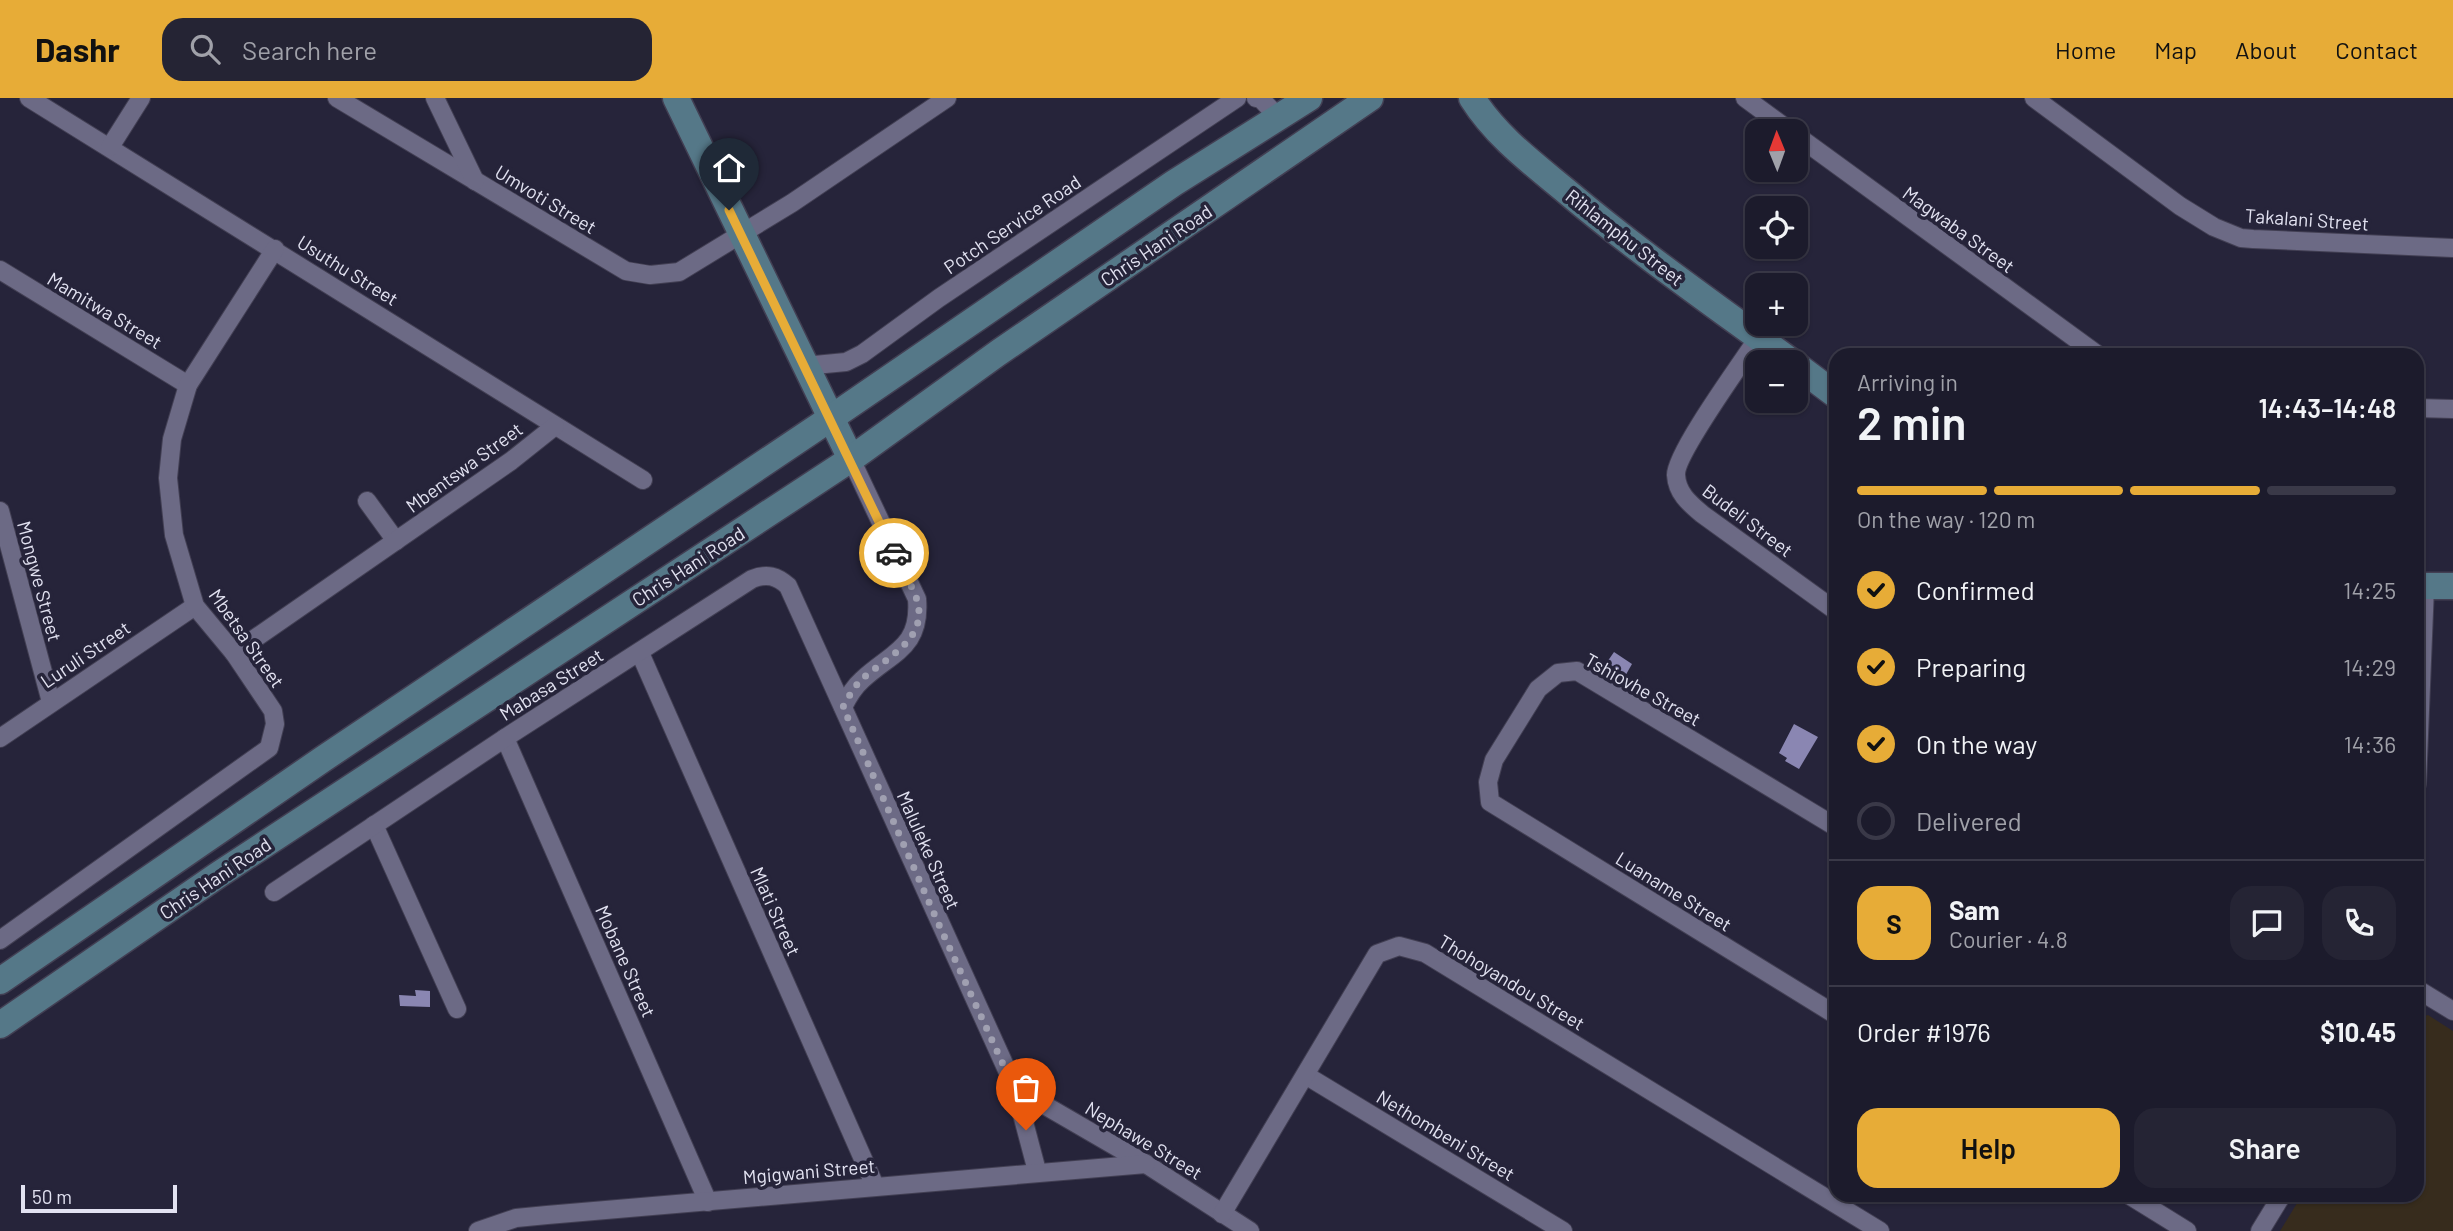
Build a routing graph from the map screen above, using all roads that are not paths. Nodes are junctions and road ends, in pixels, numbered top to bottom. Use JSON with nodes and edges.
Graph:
{"nodes":[{"id":1,"x":29,"y":98,"type":"edge"},
{"id":2,"x":141,"y":98,"type":"edge"},
{"id":3,"x":337,"y":98,"type":"edge"},
{"id":4,"x":435,"y":98,"type":"edge"},
{"id":5,"x":676,"y":98,"type":"edge"},
{"id":6,"x":947,"y":98,"type":"edge"},
{"id":7,"x":1237,"y":98,"type":"edge"},
{"id":8,"x":1256,"y":98,"type":"edge"},
{"id":9,"x":1370,"y":98,"type":"edge"},
{"id":10,"x":1472,"y":98,"type":"edge"},
{"id":11,"x":1745,"y":98,"type":"edge"},
{"id":12,"x":1305,"y":100,"type":"edge"},
{"id":13,"x":2042,"y":100,"type":"edge"},
{"id":14,"x":1278,"y":117,"type":"junction"},
{"id":15,"x":1774,"y":119,"type":"edge"},
{"id":16,"x":1808,"y":144,"type":"edge"},
{"id":17,"x":110,"y":147,"type":"junction"},
{"id":18,"x":475,"y":181,"type":"junction"},
{"id":19,"x":741,"y":234,"type":"junction"},
{"id":20,"x":2453,"y":248,"type":"edge"},
{"id":21,"x":275,"y":249,"type":"junction"},
{"id":22,"x":0,"y":270,"type":"edge"},
{"id":23,"x":1758,"y":338,"type":"junction"},
{"id":24,"x":2088,"y":348,"type":"edge"},
{"id":25,"x":1775,"y":350,"type":"edge"},
{"id":26,"x":804,"y":366,"type":"junction"},
{"id":27,"x":1808,"y":374,"type":"edge"},
{"id":28,"x":188,"y":385,"type":"junction"},
{"id":29,"x":1829,"y":390,"type":"edge"},
{"id":30,"x":2424,"y":408,"type":"edge"},
{"id":31,"x":2453,"y":409,"type":"edge"},
{"id":32,"x":831,"y":418,"type":"junction"},
{"id":33,"x":555,"y":426,"type":"junction"},
{"id":34,"x":851,"y":459,"type":"junction"},
{"id":35,"x":643,"y":480,"type":"dead end"},
{"id":36,"x":367,"y":501,"type":"dead end"},
{"id":37,"x":0,"y":511,"type":"edge"},
{"id":38,"x":396,"y":541,"type":"junction"},
{"id":39,"x":7,"y":564,"type":"edge"},
{"id":40,"x":752,"y":579,"type":"joint"},
{"id":41,"x":2424,"y":585,"type":"edge"},
{"id":42,"x":2453,"y":586,"type":"edge"},
{"id":43,"x":195,"y":606,"type":"junction"},
{"id":44,"x":1829,"y":606,"type":"edge"},
{"id":45,"x":234,"y":653,"type":"junction"},
{"id":46,"x":640,"y":653,"type":"junction"},
{"id":47,"x":51,"y":702,"type":"junction"},
{"id":48,"x":843,"y":707,"type":"junction"},
{"id":49,"x":0,"y":738,"type":"edge"},
{"id":50,"x":505,"y":738,"type":"junction"},
{"id":51,"x":1490,"y":802,"type":"joint"},
{"id":52,"x":1829,"y":823,"type":"edge"},
{"id":53,"x":374,"y":825,"type":"junction"},
{"id":54,"x":274,"y":892,"type":"dead end"},
{"id":55,"x":0,"y":940,"type":"edge"},
{"id":56,"x":0,"y":981,"type":"edge"},
{"id":57,"x":2424,"y":993,"type":"edge"},
{"id":58,"x":457,"y":1009,"type":"dead end"},
{"id":59,"x":1829,"y":1011,"type":"edge"},
{"id":60,"x":2453,"y":1011,"type":"edge"},
{"id":61,"x":0,"y":1025,"type":"edge"},
{"id":62,"x":1307,"y":1076,"type":"junction"},
{"id":63,"x":1014,"y":1088,"type":"junction"},
{"id":64,"x":1146,"y":1164,"type":"junction"},
{"id":65,"x":1037,"y":1171,"type":"junction"},
{"id":66,"x":874,"y":1186,"type":"junction"},
{"id":67,"x":1829,"y":1200,"type":"edge"},
{"id":68,"x":708,"y":1202,"type":"junction"},
{"id":69,"x":1833,"y":1202,"type":"edge"},
{"id":70,"x":2140,"y":1202,"type":"edge"},
{"id":71,"x":2278,"y":1202,"type":"edge"},
{"id":72,"x":1222,"y":1214,"type":"junction"},
{"id":73,"x":478,"y":1231,"type":"edge"},
{"id":74,"x":1250,"y":1231,"type":"edge"},
{"id":75,"x":1563,"y":1231,"type":"edge"},
{"id":76,"x":1880,"y":1231,"type":"edge"},
{"id":77,"x":2187,"y":1231,"type":"edge"},
{"id":78,"x":2260,"y":1231,"type":"edge"}],
"edges":[{"from":1,"to":17,"type":"street","name":"Usuthu Street"},
{"from":2,"to":17,"type":"street"},
{"from":3,"to":18,"type":"street","name":"Umvoti Street"},
{"from":4,"to":18,"type":"street"},
{"from":5,"to":19,"type":"main road"},
{"from":6,"to":19,"type":"street","name":"Umvoti Street"},
{"from":7,"to":26,"type":"street","name":"Potch Service Road"},
{"from":8,"to":14,"type":"street"},
{"from":9,"to":34,"type":"main road","name":"Chris Hani Road"},
{"from":10,"to":23,"type":"main road","name":"Rihlamphu Street"},
{"from":11,"to":15,"type":"street"},
{"from":12,"to":14,"type":"main road","name":"Chris Hani Road"},
{"from":13,"to":20,"type":"street","name":"Takalani Street"},
{"from":14,"to":32,"type":"main road","name":"Chris Hani Road"},
{"from":16,"to":24,"type":"street","name":"Magwaba Street"},
{"from":17,"to":21,"type":"street","name":"Usuthu Street"},
{"from":18,"to":19,"type":"street","name":"Umvoti Street"},
{"from":19,"to":26,"type":"main road"},
{"from":21,"to":28,"type":"street","name":"Mbetsa Street"},
{"from":21,"to":33,"type":"street","name":"Usuthu Street"},
{"from":22,"to":28,"type":"street","name":"Mamitwa Street"},
{"from":23,"to":25,"type":"main road","name":"Rihlamphu Street"},
{"from":23,"to":44,"type":"street","name":"Budeli Street"},
{"from":26,"to":32,"type":"main road"},
{"from":27,"to":29,"type":"main road","name":"Rihlamphu Street"},
{"from":28,"to":43,"type":"street","name":"Mbetsa Street"},
{"from":30,"to":31,"type":"street"},
{"from":32,"to":34,"type":"main road"},
{"from":32,"to":56,"type":"main road","name":"Chris Hani Road"},
{"from":33,"to":35,"type":"street","name":"Usuthu Street"},
{"from":33,"to":38,"type":"street","name":"Mbentswa Street"},
{"from":34,"to":48,"type":"street"},
{"from":34,"to":61,"type":"main road","name":"Chris Hani Road"},
{"from":36,"to":38,"type":"street"},
{"from":37,"to":39,"type":"street","name":"Mongwe Street"},
{"from":38,"to":45,"type":"street","name":"Mbentswa Street"},
{"from":39,"to":47,"type":"street","name":"Mongwe Street"},
{"from":40,"to":46,"type":"street","name":"Mabasa Street"},
{"from":40,"to":48,"type":"street","name":"Maluleke Street"},
{"from":41,"to":42,"type":"main road"},
{"from":43,"to":45,"type":"street","name":"Mbetsa Street"},
{"from":43,"to":47,"type":"street","name":"Luruli Street"},
{"from":45,"to":55,"type":"street","name":"Mbetsa Street"},
{"from":46,"to":50,"type":"street","name":"Mabasa Street"},
{"from":46,"to":66,"type":"street","name":"Mlati Street"},
{"from":47,"to":49,"type":"street","name":"Luruli Street"},
{"from":48,"to":63,"type":"street","name":"Maluleke Street"},
{"from":50,"to":53,"type":"street","name":"Mabasa Street"},
{"from":50,"to":68,"type":"street","name":"Mobane Street"},
{"from":51,"to":52,"type":"street","name":"Tshiovhe Street"},
{"from":51,"to":59,"type":"street","name":"Luaname Street"},
{"from":53,"to":54,"type":"street","name":"Mabasa Street"},
{"from":53,"to":58,"type":"street"},
{"from":57,"to":60,"type":"street"},
{"from":62,"to":67,"type":"street","name":"Thohoyandou Street"},
{"from":62,"to":72,"type":"street","name":"Thohoyandou Street"},
{"from":62,"to":75,"type":"street","name":"Nethombeni Street"},
{"from":63,"to":64,"type":"street","name":"Nephawe Street"},
{"from":63,"to":65,"type":"street","name":"Maluleke Street"},
{"from":64,"to":65,"type":"street","name":"Mgigwani Street"},
{"from":64,"to":72,"type":"street","name":"Nephawe Street"},
{"from":65,"to":66,"type":"street","name":"Mgigwani Street"},
{"from":66,"to":68,"type":"street","name":"Mgigwani Street"},
{"from":68,"to":73,"type":"street","name":"Mgigwani Street"},
{"from":69,"to":76,"type":"street","name":"Thohoyandou Street"},
{"from":70,"to":77,"type":"street"},
{"from":71,"to":78,"type":"street"},
{"from":72,"to":74,"type":"street","name":"Nephawe Street"}]}
